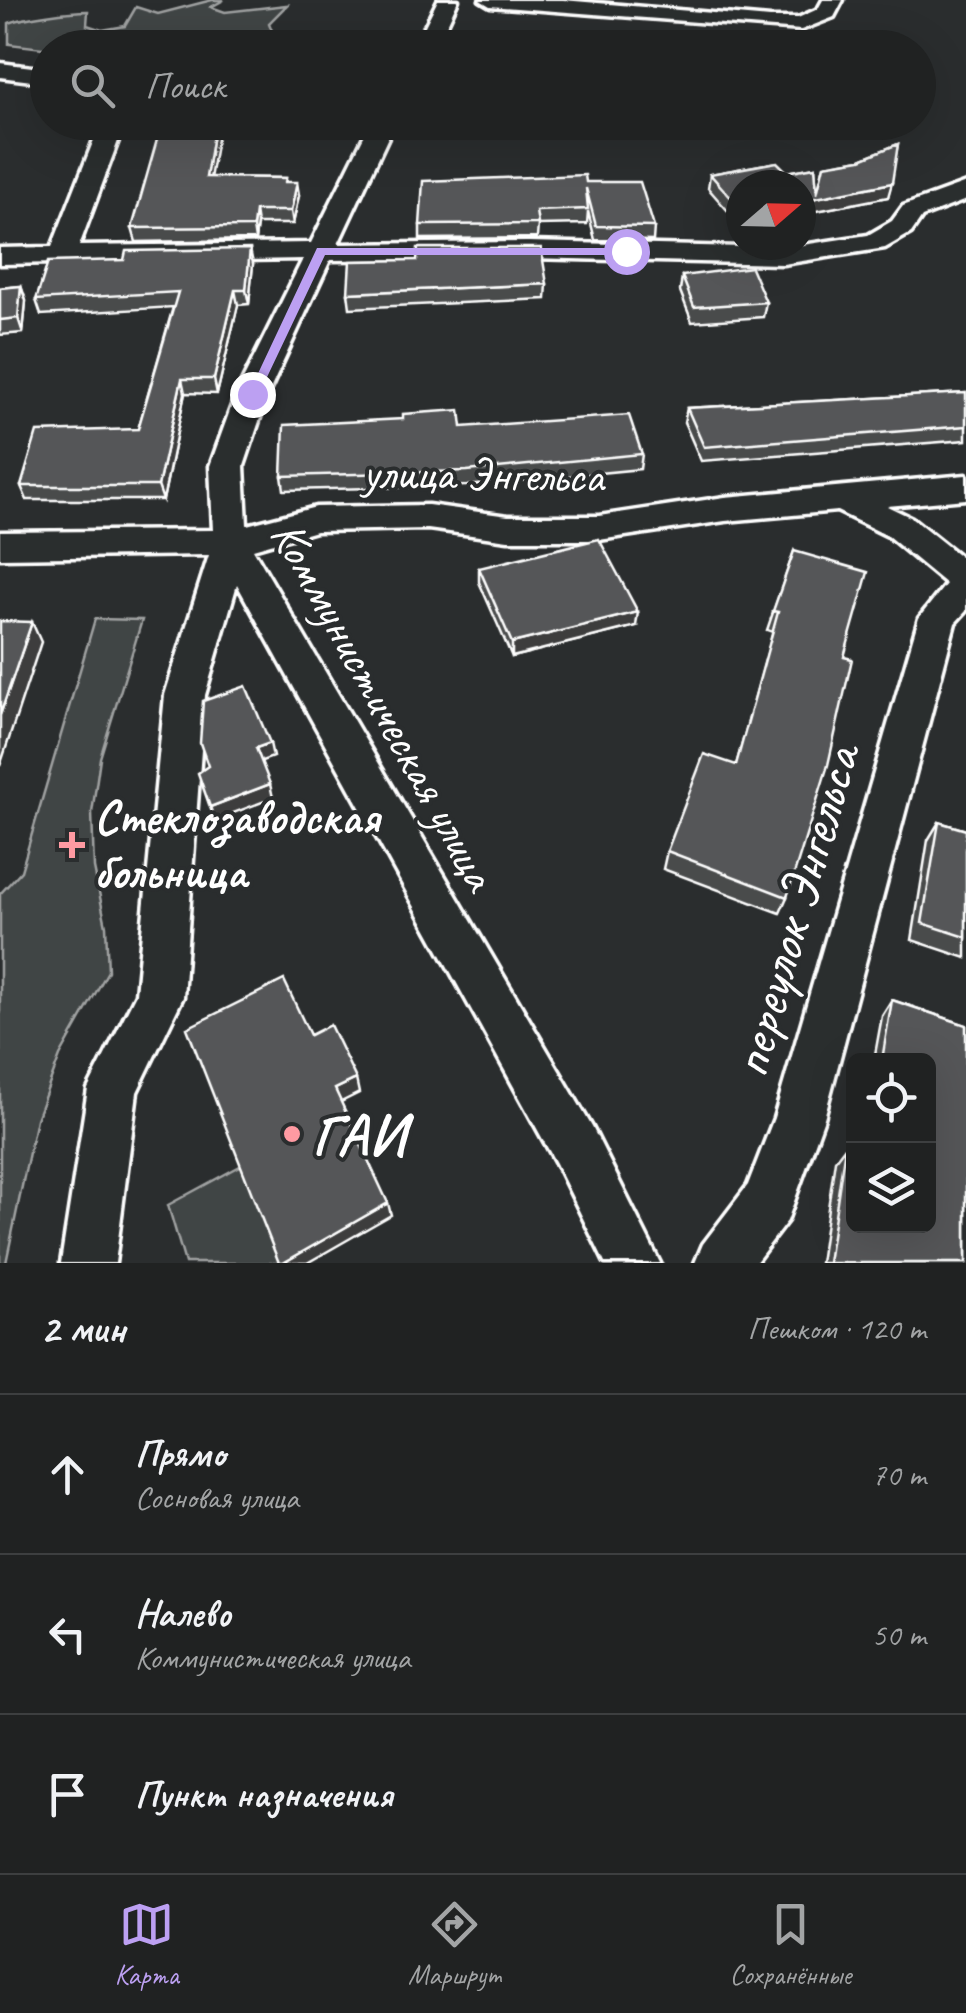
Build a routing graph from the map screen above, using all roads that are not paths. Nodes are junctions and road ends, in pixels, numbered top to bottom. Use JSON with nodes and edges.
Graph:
{"nodes":[{"id":1,"x":448,"y":0,"type":"edge"},
{"id":2,"x":490,"y":0,"type":"edge"},
{"id":3,"x":833,"y":0,"type":"edge"},
{"id":4,"x":434,"y":30,"type":"edge"},
{"id":5,"x":0,"y":70,"type":"edge"},
{"id":6,"x":30,"y":74,"type":"edge"},
{"id":7,"x":106,"y":140,"type":"edge"},
{"id":8,"x":374,"y":140,"type":"edge"},
{"id":9,"x":966,"y":191,"type":"edge"},
{"id":10,"x":321,"y":251,"type":"junction"},
{"id":11,"x":0,"y":256,"type":"edge"},
{"id":12,"x":62,"y":256,"type":"junction"},
{"id":13,"x":966,"y":487,"type":"edge"},
{"id":14,"x":845,"y":500,"type":"junction"},
{"id":15,"x":231,"y":542,"type":"junction"},
{"id":16,"x":0,"y":545,"type":"edge"},
{"id":17,"x":966,"y":584,"type":"edge"},
{"id":18,"x":88,"y":1263,"type":"edge"},
{"id":19,"x":633,"y":1263,"type":"edge"},
{"id":20,"x":722,"y":1263,"type":"edge"}],
"edges":[{"from":1,"to":4,"type":"street"},
{"from":2,"to":3,"type":"street"},
{"from":5,"to":6,"type":"street"},
{"from":7,"to":12,"type":"street"},
{"from":8,"to":10,"type":"street","name":"Коммунистическая улица"},
{"from":9,"to":10,"type":"street"},
{"from":10,"to":12,"type":"street"},
{"from":10,"to":15,"type":"street","name":"Коммунистическая улица"},
{"from":11,"to":12,"type":"street"},
{"from":13,"to":14,"type":"street","name":"улица Энгельса"},
{"from":14,"to":15,"type":"street","name":"улица Энгельса"},
{"from":14,"to":17,"type":"street"},
{"from":15,"to":16,"type":"street","name":"улица Энгельса"},
{"from":15,"to":18,"type":"street"},
{"from":15,"to":19,"type":"street","name":"Коммунистическая улица"},
{"from":17,"to":20,"type":"street","name":"переулок Энгельса"}]}
